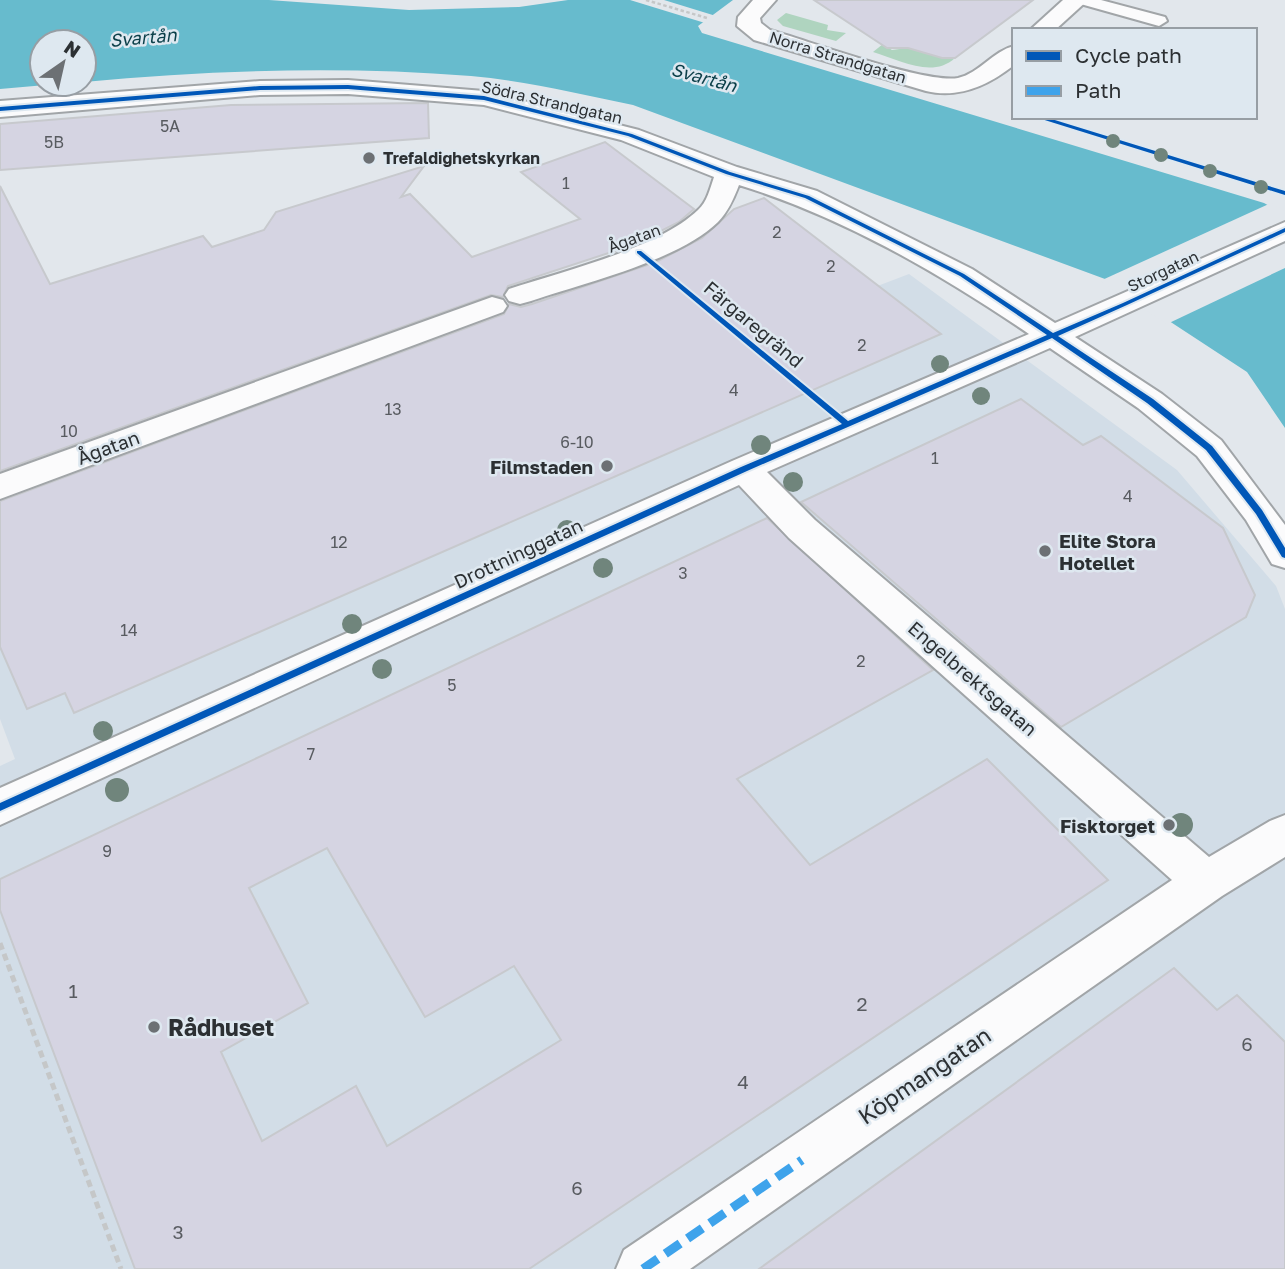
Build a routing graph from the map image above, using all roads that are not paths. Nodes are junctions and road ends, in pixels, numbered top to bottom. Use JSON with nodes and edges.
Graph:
{"nodes":[{"id":1,"x":765,"y":0,"type":"edge"},
{"id":2,"x":1077,"y":0,"type":"edge"},
{"id":3,"x":1083,"y":0,"type":"edge"},
{"id":4,"x":1159,"y":21,"type":"dead end"},
{"id":5,"x":1043,"y":28,"type":"edge"},
{"id":6,"x":1012,"y":55,"type":"edge"},
{"id":7,"x":0,"y":109,"type":"edge"},
{"id":8,"x":728,"y":173,"type":"junction"},
{"id":9,"x":1285,"y":230,"type":"edge"},
{"id":10,"x":1052,"y":335,"type":"junction"},
{"id":11,"x":744,"y":469,"type":"junction"},
{"id":12,"x":0,"y":487,"type":"edge"},
{"id":13,"x":1285,"y":555,"type":"edge"},
{"id":14,"x":0,"y":807,"type":"edge"},
{"id":15,"x":1285,"y":834,"type":"edge"},
{"id":16,"x":1206,"y":882,"type":"junction"},
{"id":17,"x":643,"y":1269,"type":"edge"}],
"edges":[{"from":1,"to":6,"type":"street","name":"Norra Strandgatan"},
{"from":2,"to":5,"type":"street"},
{"from":3,"to":4,"type":"lane"},
{"from":7,"to":8,"type":"street","name":"Södra Strandgatan"},
{"from":8,"to":10,"type":"street","name":"Södra Strandgatan"},
{"from":8,"to":12,"type":"street","name":"Ågatan"},
{"from":9,"to":10,"type":"street","name":"Storgatan"},
{"from":10,"to":11,"type":"street","name":"Drottninggatan"},
{"from":10,"to":13,"type":"street","name":"Södra Strandgatan"},
{"from":11,"to":14,"type":"street","name":"Drottninggatan"},
{"from":11,"to":16,"type":"street","name":"Engelbrektsgatan"},
{"from":15,"to":16,"type":"street","name":"Köpmangatan"},
{"from":16,"to":17,"type":"street","name":"Köpmangatan"}]}
